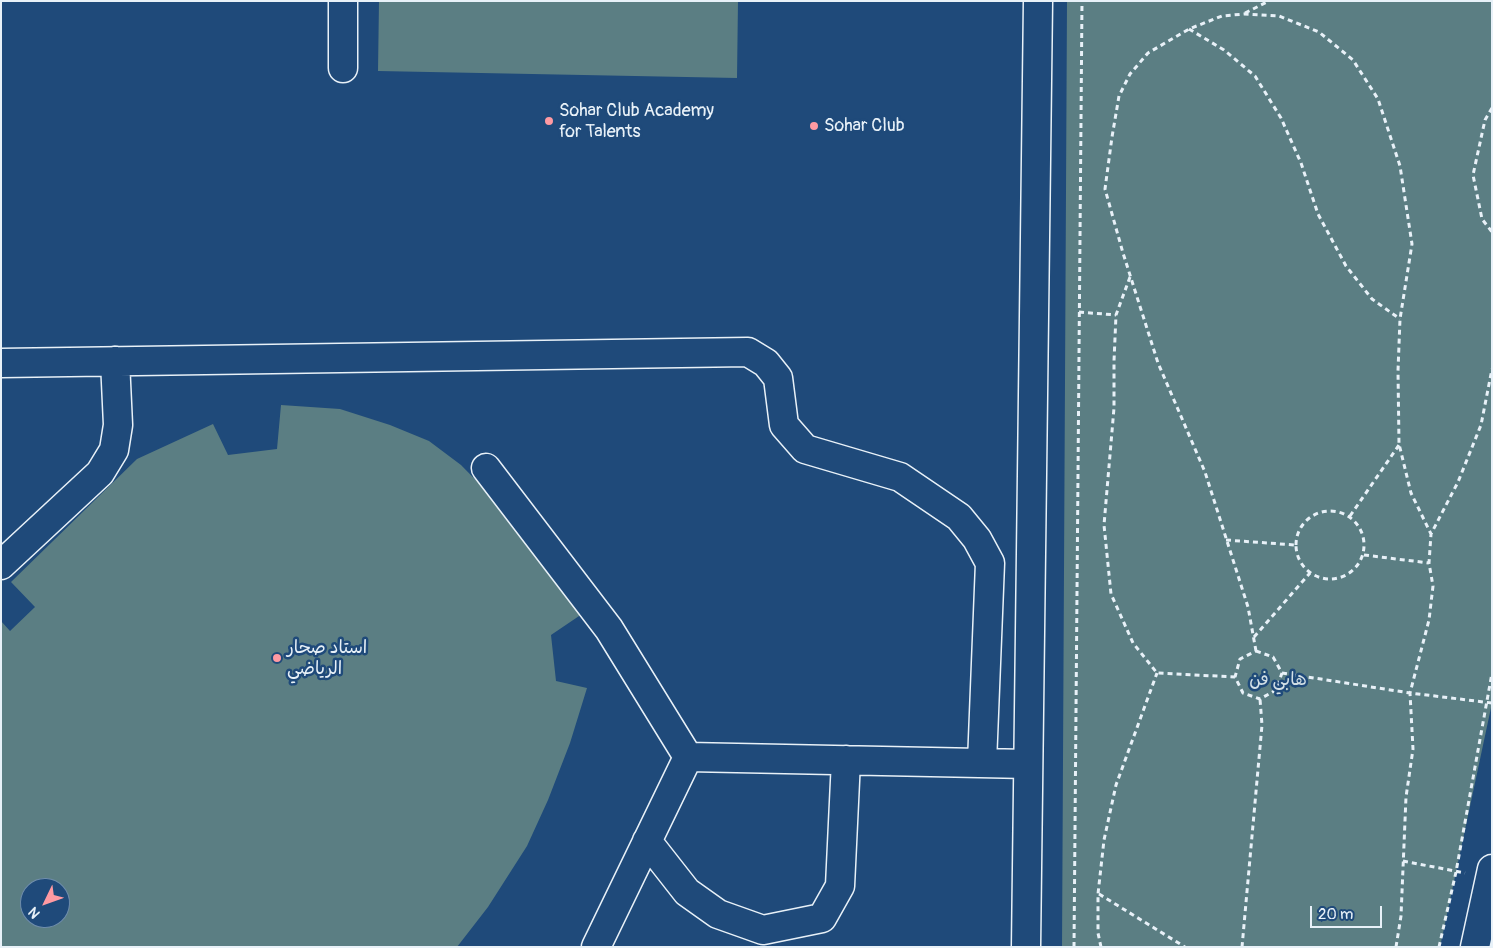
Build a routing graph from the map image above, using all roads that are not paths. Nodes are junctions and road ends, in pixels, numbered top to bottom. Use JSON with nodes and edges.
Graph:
{"nodes":[{"id":1,"x":342,"y":1,"type":"edge"},
{"id":2,"x":1038,"y":1,"type":"edge"},
{"id":3,"x":343,"y":68,"type":"dead end"},
{"id":4,"x":115,"y":361,"type":"junction"},
{"id":5,"x":1,"y":363,"type":"edge"},
{"id":6,"x":486,"y":468,"type":"dead end"},
{"id":7,"x":1,"y":565,"type":"edge"},
{"id":8,"x":688,"y":757,"type":"junction"},
{"id":9,"x":846,"y":760,"type":"junction"},
{"id":10,"x":982,"y":763,"type":"junction"},
{"id":11,"x":1028,"y":764,"type":"junction"},
{"id":12,"x":647,"y":841,"type":"junction"},
{"id":13,"x":1491,"y":873,"type":"edge"},
{"id":14,"x":596,"y":947,"type":"edge"},
{"id":15,"x":1026,"y":947,"type":"edge"},
{"id":16,"x":1475,"y":947,"type":"edge"}],
"edges":[{"from":1,"to":3,"type":"street"},
{"from":2,"to":11,"type":"street"},
{"from":4,"to":5,"type":"street"},
{"from":4,"to":7,"type":"street"},
{"from":4,"to":10,"type":"street"},
{"from":6,"to":8,"type":"street"},
{"from":8,"to":9,"type":"street"},
{"from":8,"to":12,"type":"street"},
{"from":9,"to":10,"type":"street"},
{"from":9,"to":12,"type":"street"},
{"from":10,"to":11,"type":"street"},
{"from":11,"to":15,"type":"street"},
{"from":12,"to":14,"type":"street"},
{"from":13,"to":16,"type":"street"}]}
